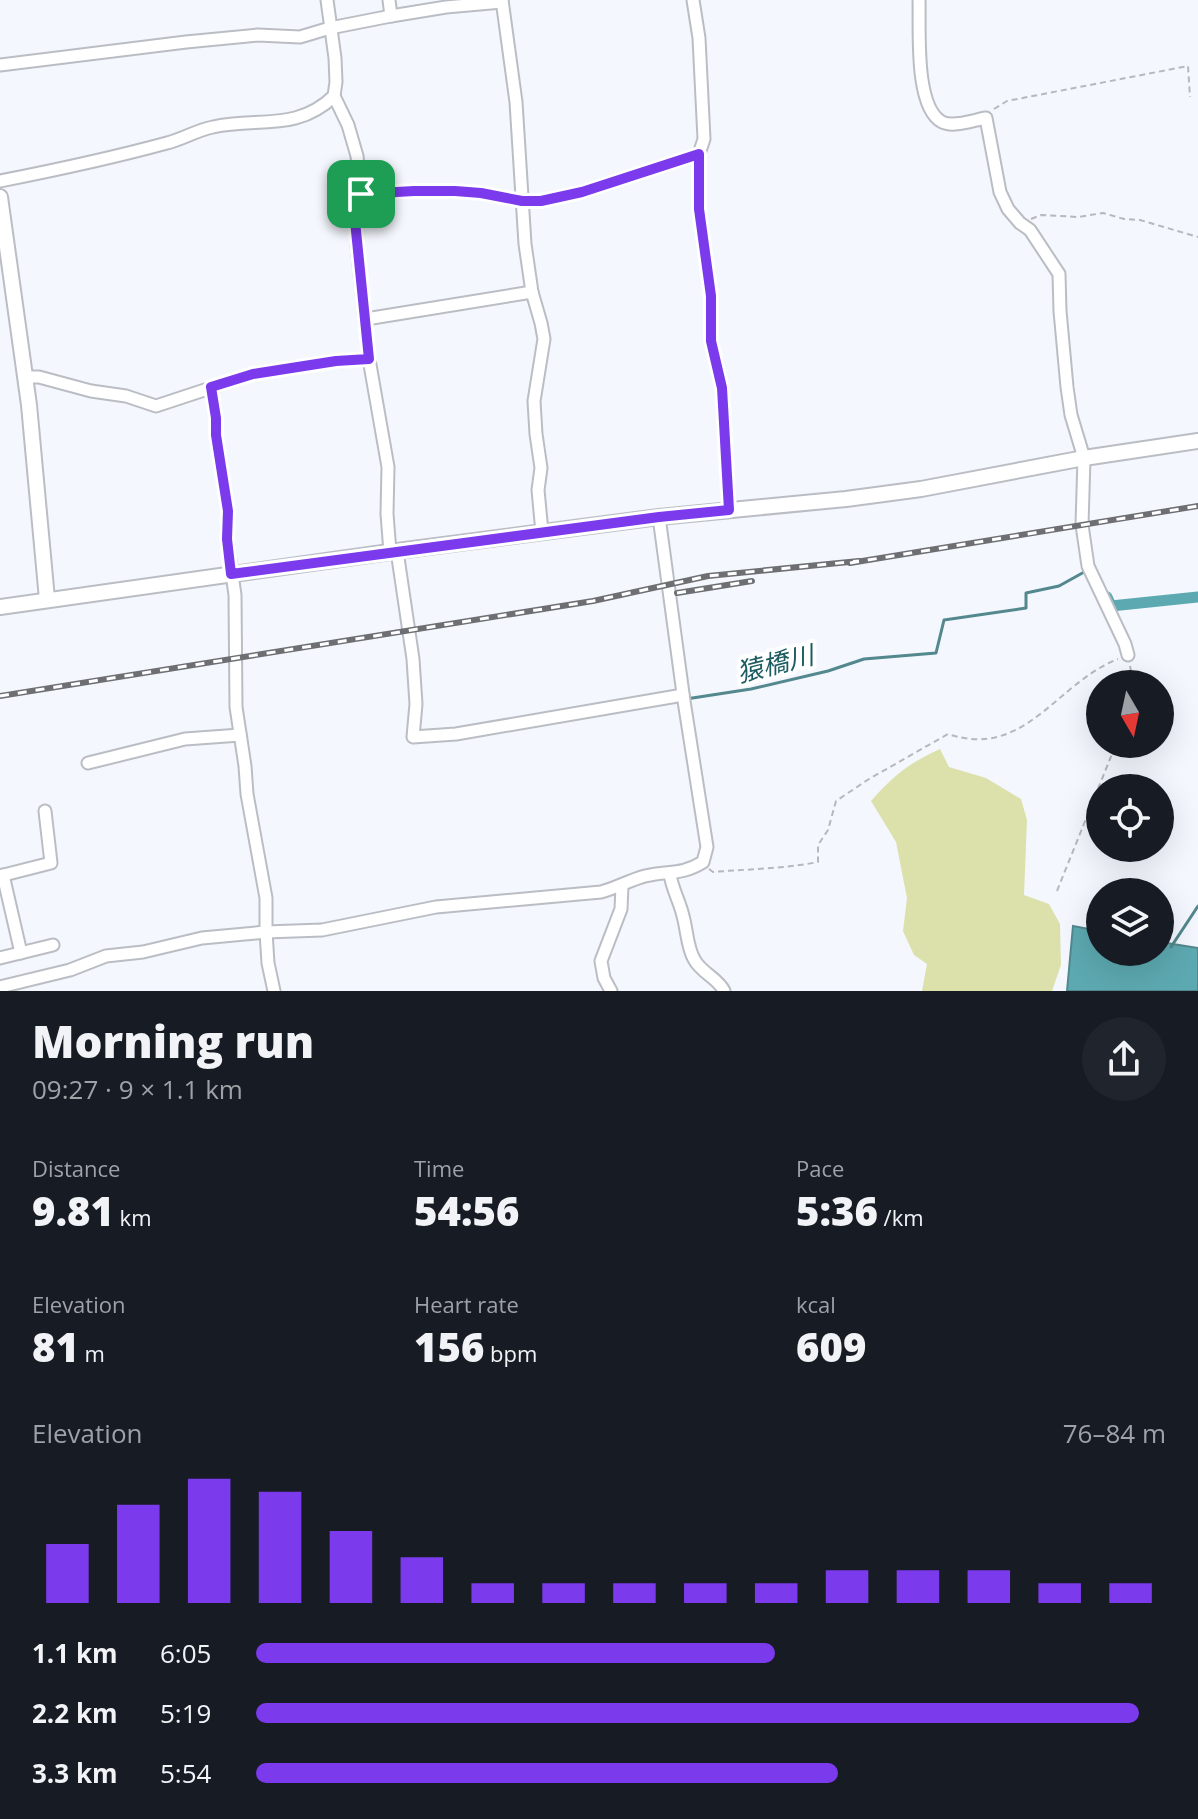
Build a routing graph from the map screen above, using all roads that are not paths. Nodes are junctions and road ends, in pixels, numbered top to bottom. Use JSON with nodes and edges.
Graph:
{"nodes":[{"id":1,"x":327,"y":0,"type":"edge"},
{"id":2,"x":389,"y":0,"type":"edge"},
{"id":3,"x":693,"y":0,"type":"edge"},
{"id":4,"x":919,"y":0,"type":"edge"},
{"id":5,"x":502,"y":1,"type":"edge"},
{"id":6,"x":391,"y":16,"type":"junction"},
{"id":7,"x":330,"y":28,"type":"junction"},
{"id":8,"x":0,"y":65,"type":"edge"},
{"id":9,"x":334,"y":96,"type":"junction"},
{"id":10,"x":699,"y":154,"type":"junction"},
{"id":11,"x":0,"y":181,"type":"edge"},
{"id":12,"x":361,"y":194,"type":"junction"},
{"id":13,"x":0,"y":197,"type":"edge"},
{"id":14,"x":522,"y":201,"type":"junction"},
{"id":15,"x":532,"y":292,"type":"junction"},
{"id":16,"x":366,"y":319,"type":"junction"},
{"id":17,"x":369,"y":359,"type":"junction"},
{"id":18,"x":25,"y":377,"type":"junction"},
{"id":19,"x":211,"y":387,"type":"junction"},
{"id":20,"x":1198,"y":441,"type":"edge"},
{"id":21,"x":1084,"y":458,"type":"junction"},
{"id":22,"x":729,"y":510,"type":"junction"},
{"id":23,"x":659,"y":517,"type":"junction"},
{"id":24,"x":542,"y":532,"type":"junction"},
{"id":25,"x":394,"y":551,"type":"junction"},
{"id":26,"x":231,"y":574,"type":"junction"},
{"id":27,"x":47,"y":599,"type":"junction"},
{"id":28,"x":0,"y":607,"type":"edge"},
{"id":29,"x":1128,"y":655,"type":"road end"},
{"id":30,"x":684,"y":698,"type":"junction"},
{"id":31,"x":240,"y":735,"type":"junction"},
{"id":32,"x":88,"y":763,"type":"dead end"},
{"id":33,"x":45,"y":811,"type":"dead end"},
{"id":34,"x":670,"y":874,"type":"junction"},
{"id":35,"x":2,"y":875,"type":"edge"},
{"id":36,"x":622,"y":886,"type":"junction"},
{"id":37,"x":266,"y":932,"type":"junction"},
{"id":38,"x":53,"y":945,"type":"dead end"},
{"id":39,"x":21,"y":953,"type":"junction"},
{"id":40,"x":0,"y":958,"type":"edge"},
{"id":41,"x":0,"y":987,"type":"edge"},
{"id":42,"x":274,"y":991,"type":"edge"},
{"id":43,"x":611,"y":991,"type":"edge"},
{"id":44,"x":724,"y":991,"type":"edge"}],
"edges":[{"from":1,"to":7,"type":"street"},
{"from":2,"to":6,"type":"street"},
{"from":3,"to":10,"type":"street"},
{"from":4,"to":21,"type":"street"},
{"from":5,"to":6,"type":"street"},
{"from":5,"to":14,"type":"street"},
{"from":6,"to":7,"type":"street"},
{"from":7,"to":8,"type":"street"},
{"from":7,"to":9,"type":"street"},
{"from":9,"to":11,"type":"street"},
{"from":9,"to":12,"type":"street"},
{"from":10,"to":14,"type":"street"},
{"from":10,"to":22,"type":"street"},
{"from":12,"to":14,"type":"street"},
{"from":12,"to":16,"type":"street"},
{"from":13,"to":18,"type":"street"},
{"from":14,"to":15,"type":"street"},
{"from":15,"to":16,"type":"street"},
{"from":15,"to":24,"type":"street"},
{"from":16,"to":17,"type":"street"},
{"from":17,"to":19,"type":"street"},
{"from":17,"to":25,"type":"street"},
{"from":18,"to":19,"type":"street"},
{"from":18,"to":27,"type":"street"},
{"from":19,"to":26,"type":"street"},
{"from":20,"to":21,"type":"street"},
{"from":21,"to":22,"type":"street"},
{"from":21,"to":29,"type":"street"},
{"from":22,"to":23,"type":"street"},
{"from":23,"to":24,"type":"street"},
{"from":23,"to":30,"type":"street"},
{"from":24,"to":25,"type":"street"},
{"from":25,"to":26,"type":"street"},
{"from":25,"to":30,"type":"street"},
{"from":26,"to":27,"type":"street"},
{"from":26,"to":31,"type":"street"},
{"from":27,"to":28,"type":"street"},
{"from":30,"to":34,"type":"street"},
{"from":31,"to":32,"type":"street"},
{"from":31,"to":37,"type":"street"},
{"from":33,"to":35,"type":"street"},
{"from":34,"to":36,"type":"street"},
{"from":34,"to":44,"type":"street"},
{"from":35,"to":39,"type":"street"},
{"from":36,"to":37,"type":"street"},
{"from":36,"to":43,"type":"street"},
{"from":37,"to":41,"type":"street"},
{"from":37,"to":42,"type":"street"},
{"from":38,"to":39,"type":"street"},
{"from":39,"to":40,"type":"street"}]}
